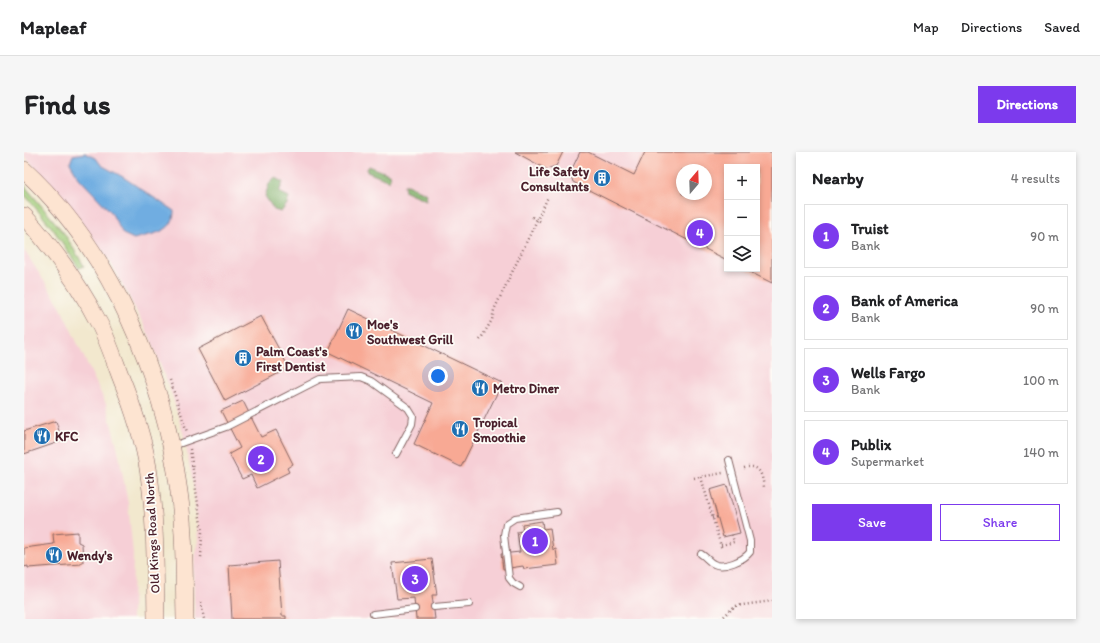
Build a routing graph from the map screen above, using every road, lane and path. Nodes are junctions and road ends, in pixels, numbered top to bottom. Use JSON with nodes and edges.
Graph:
{"nodes":[{"id":1,"x":24,"y":170,"type":"edge"},
{"id":2,"x":548,"y":197,"type":"dead end"},
{"id":3,"x":24,"y":216,"type":"edge"},
{"id":4,"x":532,"y":217,"type":"dead end"},
{"id":5,"x":537,"y":220,"type":"junction"},
{"id":6,"x":542,"y":222,"type":"dead end"},
{"id":7,"x":480,"y":340,"type":"dead end"},
{"id":8,"x":176,"y":396,"type":"dead end"},
{"id":9,"x":189,"y":440,"type":"junction"},
{"id":10,"x":171,"y":446,"type":"junction"},
{"id":11,"x":396,"y":454,"type":"dead end"},
{"id":12,"x":729,"y":460,"type":"dead end"},
{"id":13,"x":744,"y":468,"type":"dead end"},
{"id":14,"x":726,"y":472,"type":"dead end"},
{"id":15,"x":701,"y":477,"type":"junction"},
{"id":16,"x":694,"y":478,"type":"dead end"},
{"id":17,"x":766,"y":487,"type":"dead end"},
{"id":18,"x":557,"y":512,"type":"dead end"},
{"id":19,"x":717,"y":517,"type":"dead end"},
{"id":20,"x":712,"y":518,"type":"junction"},
{"id":21,"x":732,"y":535,"type":"dead end"},
{"id":22,"x":721,"y":546,"type":"junction"},
{"id":23,"x":722,"y":550,"type":"dead end"},
{"id":24,"x":701,"y":554,"type":"dead end"},
{"id":25,"x":201,"y":563,"type":"dead end"},
{"id":26,"x":520,"y":587,"type":"dead end"},
{"id":27,"x":201,"y":597,"type":"dead end"},
{"id":28,"x":772,"y":601,"type":"edge"},
{"id":29,"x":469,"y":604,"type":"dead end"},
{"id":30,"x":434,"y":607,"type":"dead end"},
{"id":31,"x":415,"y":609,"type":"dead end"},
{"id":32,"x":373,"y":614,"type":"dead end"},
{"id":33,"x":156,"y":619,"type":"edge"},
{"id":34,"x":185,"y":619,"type":"edge"},
{"id":35,"x":204,"y":619,"type":"edge"},
{"id":36,"x":721,"y":619,"type":"edge"}],
"edges":[{"from":1,"to":10,"type":"street","name":"Old Kings Road North"},
{"from":2,"to":5,"type":"path"},
{"from":3,"to":33,"type":"street","name":"Old Kings Road North"},
{"from":4,"to":5,"type":"path"},
{"from":5,"to":6,"type":"path"},
{"from":5,"to":7,"type":"path"},
{"from":8,"to":9,"type":"path"},
{"from":9,"to":10,"type":"lane"},
{"from":9,"to":11,"type":"lane"},
{"from":9,"to":25,"type":"path"},
{"from":10,"to":34,"type":"street","name":"Old Kings Road North"},
{"from":12,"to":24,"type":"lane"},
{"from":13,"to":17,"type":"path"},
{"from":14,"to":15,"type":"path"},
{"from":15,"to":16,"type":"path"},
{"from":15,"to":20,"type":"path"},
{"from":18,"to":26,"type":"lane"},
{"from":19,"to":20,"type":"path"},
{"from":20,"to":22,"type":"path"},
{"from":21,"to":22,"type":"path"},
{"from":22,"to":23,"type":"path"},
{"from":27,"to":35,"type":"path"},
{"from":28,"to":36,"type":"path"},
{"from":29,"to":30,"type":"lane"},
{"from":31,"to":32,"type":"lane"}]}
